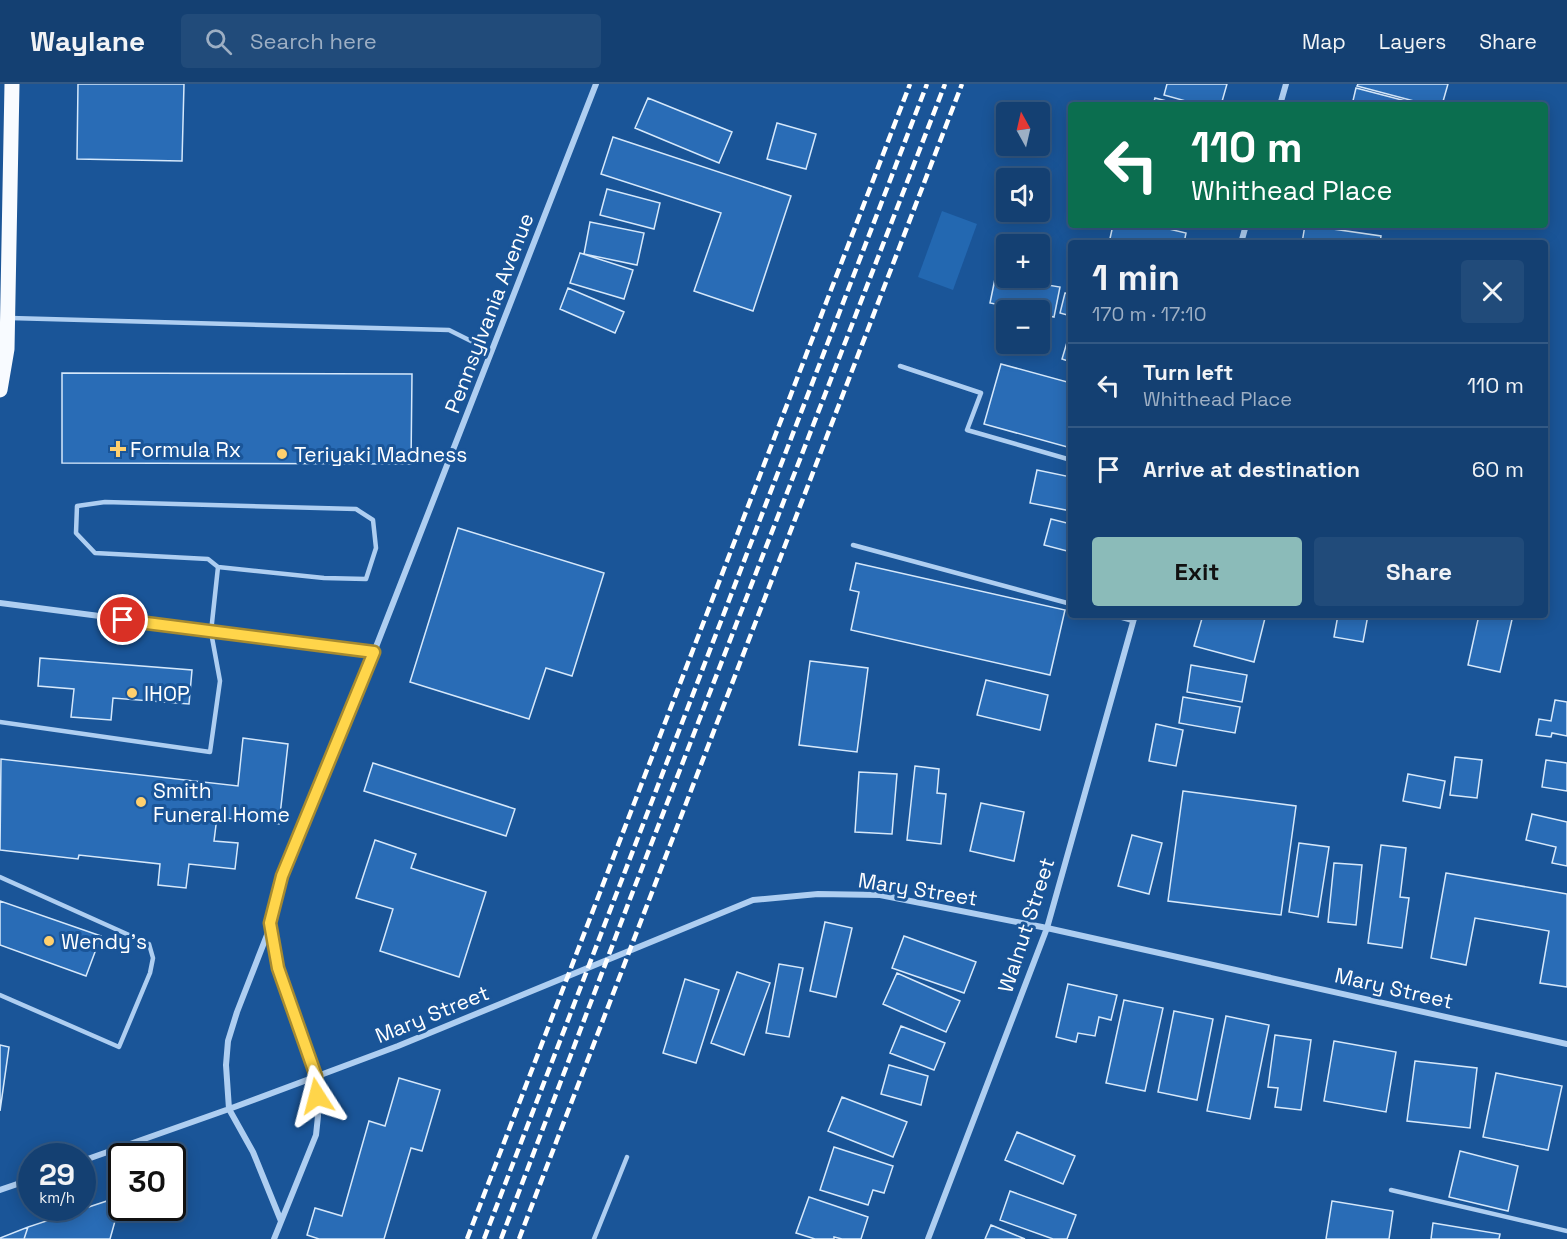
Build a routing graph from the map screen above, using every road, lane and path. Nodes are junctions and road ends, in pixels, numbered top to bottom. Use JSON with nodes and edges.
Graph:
{"nodes":[{"id":1,"x":12,"y":84,"type":"edge"},
{"id":2,"x":596,"y":84,"type":"edge"},
{"id":3,"x":1286,"y":84,"type":"edge"},
{"id":4,"x":1281,"y":102,"type":"edge"},
{"id":5,"x":4,"y":280,"type":"edge"},
{"id":6,"x":8,"y":318,"type":"junction"},
{"id":7,"x":491,"y":351,"type":"junction"},
{"id":8,"x":900,"y":366,"type":"dead end"},
{"id":9,"x":0,"y":390,"type":"edge"},
{"id":10,"x":1068,"y":459,"type":"edge"},
{"id":11,"x":853,"y":545,"type":"dead end"},
{"id":12,"x":218,"y":567,"type":"junction"},
{"id":13,"x":0,"y":603,"type":"edge"},
{"id":14,"x":1068,"y":603,"type":"edge"},
{"id":15,"x":1134,"y":618,"type":"edge"},
{"id":16,"x":211,"y":632,"type":"junction"},
{"id":17,"x":374,"y":652,"type":"junction"},
{"id":18,"x":0,"y":722,"type":"edge"},
{"id":19,"x":0,"y":877,"type":"edge"},
{"id":20,"x":270,"y":923,"type":"junction"},
{"id":21,"x":1047,"y":928,"type":"junction"},
{"id":22,"x":0,"y":995,"type":"edge"},
{"id":23,"x":1567,"y":1044,"type":"edge"},
{"id":24,"x":316,"y":1076,"type":"junction"},
{"id":25,"x":229,"y":1109,"type":"junction"},
{"id":26,"x":96,"y":1156,"type":"edge"},
{"id":27,"x":627,"y":1156,"type":"dead end"},
{"id":28,"x":18,"y":1184,"type":"edge"},
{"id":29,"x":0,"y":1190,"type":"edge"},
{"id":30,"x":1391,"y":1190,"type":"dead end"},
{"id":31,"x":281,"y":1221,"type":"junction"},
{"id":32,"x":1567,"y":1231,"type":"edge"},
{"id":33,"x":274,"y":1239,"type":"edge"},
{"id":34,"x":594,"y":1239,"type":"edge"},
{"id":35,"x":928,"y":1239,"type":"edge"}],
"edges":[{"from":1,"to":5,"type":"main road"},
{"from":2,"to":7,"type":"street","name":"Pennsylvania Avenue"},
{"from":3,"to":4,"type":"street"},
{"from":5,"to":6,"type":"main road"},
{"from":6,"to":7,"type":"lane"},
{"from":6,"to":9,"type":"main road"},
{"from":7,"to":17,"type":"street","name":"Pennsylvania Avenue"},
{"from":8,"to":10,"type":"lane"},
{"from":11,"to":14,"type":"lane"},
{"from":12,"to":12,"type":"lane"},
{"from":12,"to":16,"type":"lane"},
{"from":13,"to":16,"type":"street"},
{"from":15,"to":21,"type":"street","name":"Walnut Street"},
{"from":16,"to":17,"type":"street"},
{"from":16,"to":18,"type":"lane"},
{"from":17,"to":20,"type":"street","name":"Pennsylvania Avenue"},
{"from":19,"to":22,"type":"lane"},
{"from":20,"to":24,"type":"street","name":"Pennsylvania Avenue"},
{"from":20,"to":25,"type":"street","name":"Pennsylvania Avenue"},
{"from":21,"to":23,"type":"street","name":"Mary Street"},
{"from":21,"to":24,"type":"street","name":"Mary Street"},
{"from":21,"to":35,"type":"street","name":"Walnut Street"},
{"from":24,"to":25,"type":"street","name":"Mary Street"},
{"from":24,"to":31,"type":"street","name":"Pennsylvania Avenue"},
{"from":25,"to":26,"type":"street","name":"Mary Street"},
{"from":25,"to":31,"type":"street"},
{"from":27,"to":34,"type":"lane"},
{"from":28,"to":29,"type":"street"},
{"from":30,"to":32,"type":"lane"},
{"from":31,"to":33,"type":"street","name":"Pennsylvania Avenue"}]}
